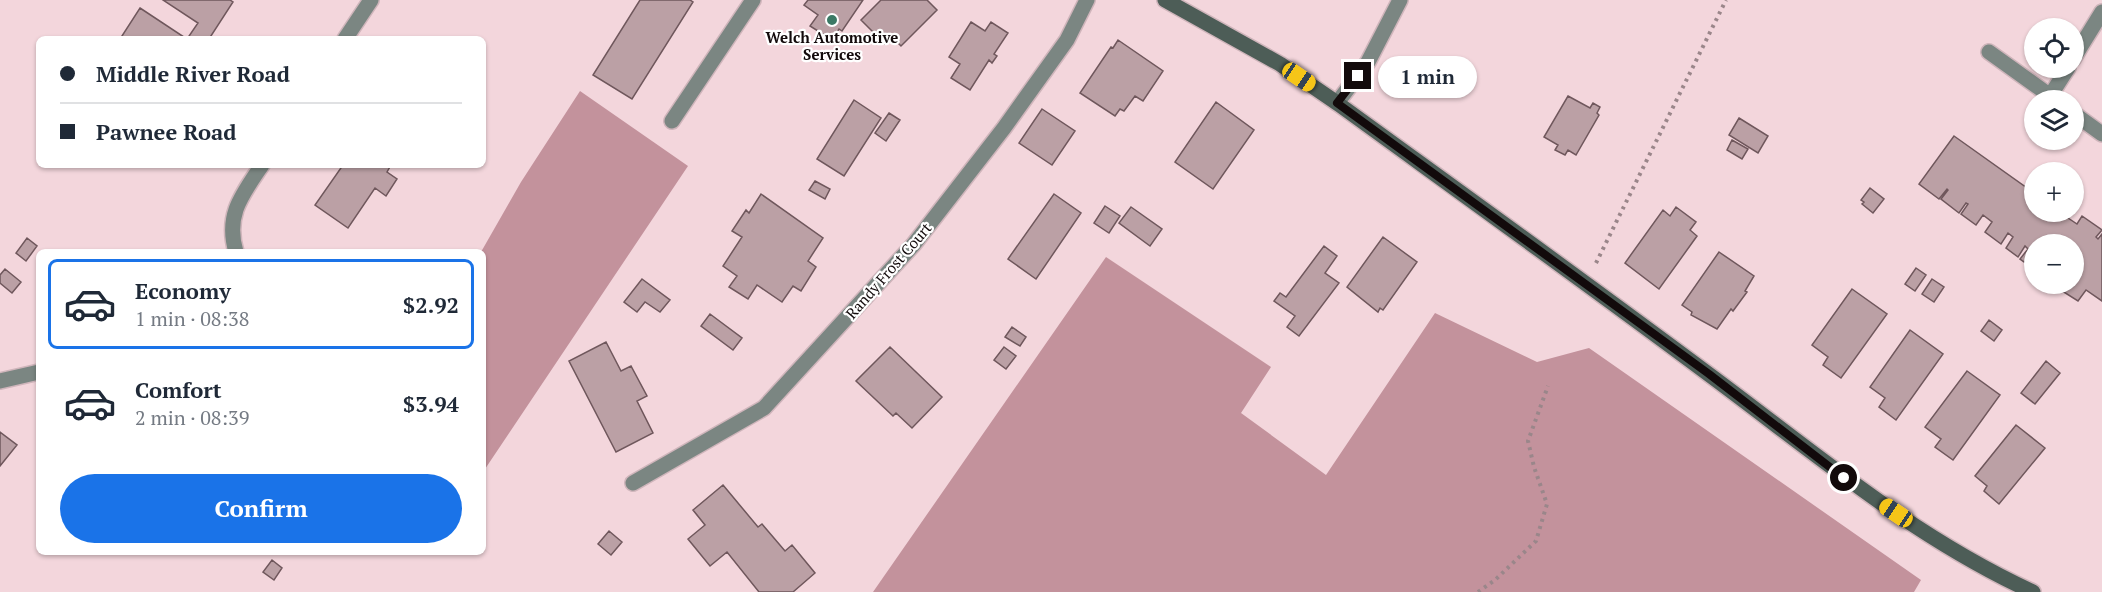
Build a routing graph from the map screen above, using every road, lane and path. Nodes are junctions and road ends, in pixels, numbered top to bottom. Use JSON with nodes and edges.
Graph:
{"nodes":[{"id":1,"x":371,"y":0,"type":"edge"},
{"id":2,"x":753,"y":0,"type":"edge"},
{"id":3,"x":1087,"y":0,"type":"edge"},
{"id":4,"x":1165,"y":0,"type":"edge"},
{"id":5,"x":1400,"y":0,"type":"edge"},
{"id":6,"x":1726,"y":0,"type":"edge"},
{"id":7,"x":2102,"y":12,"type":"edge"},
{"id":8,"x":347,"y":36,"type":"edge"},
{"id":9,"x":2084,"y":41,"type":"edge"},
{"id":10,"x":1989,"y":52,"type":"dead end"},
{"id":11,"x":2042,"y":90,"type":"edge"},
{"id":12,"x":1337,"y":103,"type":"junction"},
{"id":13,"x":2084,"y":120,"type":"edge"},
{"id":14,"x":672,"y":121,"type":"dead end"},
{"id":15,"x":2102,"y":134,"type":"edge"},
{"id":16,"x":260,"y":168,"type":"edge"},
{"id":17,"x":235,"y":249,"type":"edge"},
{"id":18,"x":1585,"y":284,"type":"junction"},
{"id":19,"x":36,"y":373,"type":"edge"},
{"id":20,"x":0,"y":381,"type":"edge"},
{"id":21,"x":1548,"y":386,"type":"dead end"},
{"id":22,"x":633,"y":483,"type":"dead end"},
{"id":23,"x":1478,"y":592,"type":"edge"},
{"id":24,"x":2033,"y":592,"type":"edge"}],
"edges":[{"from":1,"to":8,"type":"street"},
{"from":2,"to":14,"type":"street"},
{"from":3,"to":22,"type":"street","name":"Randy Frost Court"},
{"from":4,"to":12,"type":"street"},
{"from":5,"to":12,"type":"street"},
{"from":6,"to":18,"type":"path"},
{"from":7,"to":9,"type":"street"},
{"from":10,"to":11,"type":"street"},
{"from":12,"to":18,"type":"street"},
{"from":13,"to":15,"type":"street"},
{"from":16,"to":17,"type":"street"},
{"from":18,"to":24,"type":"street"},
{"from":19,"to":20,"type":"street"},
{"from":21,"to":23,"type":"path"}]}
